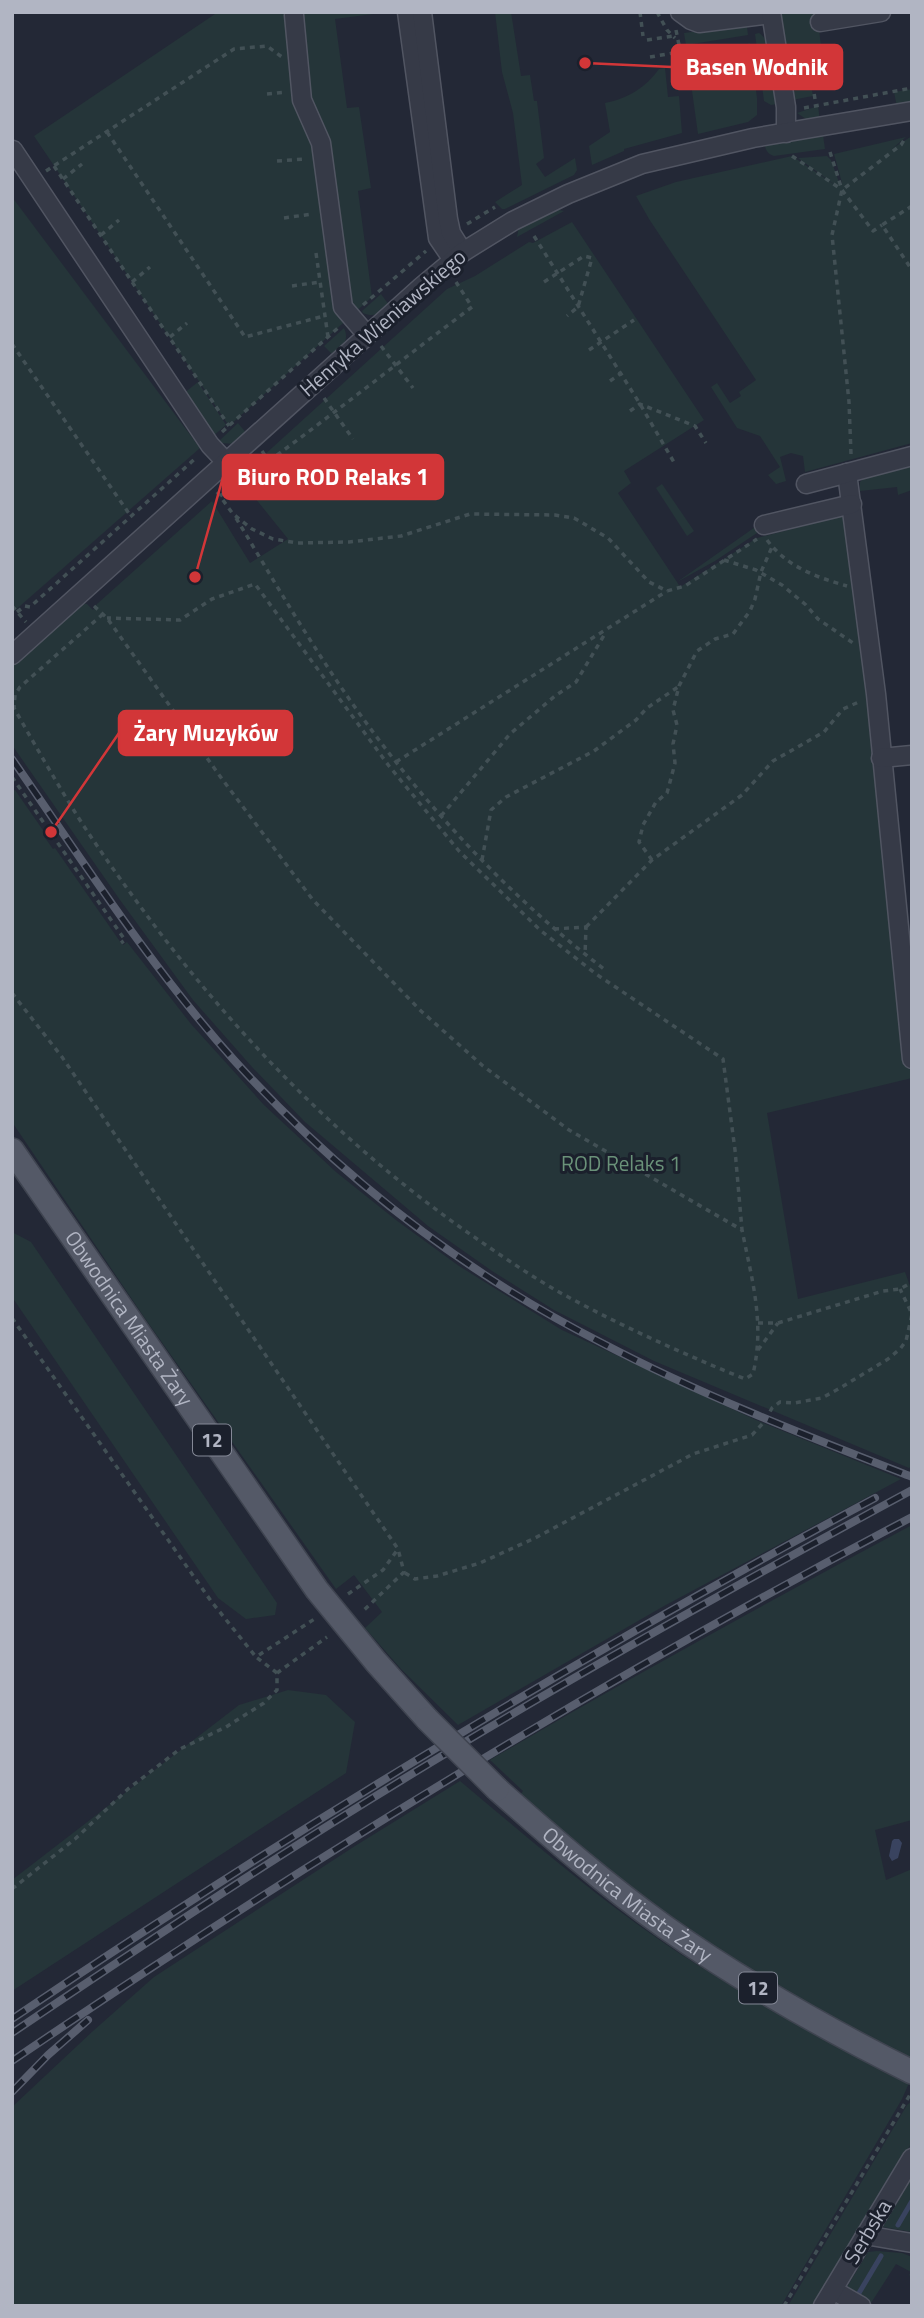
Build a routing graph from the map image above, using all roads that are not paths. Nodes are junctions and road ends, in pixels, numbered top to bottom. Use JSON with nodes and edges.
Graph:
{"nodes":[{"id":1,"x":407,"y":12,"type":"edge"},
{"id":2,"x":422,"y":12,"type":"edge"},
{"id":3,"x":880,"y":12,"type":"edge"},
{"id":4,"x":771,"y":13,"type":"edge"},
{"id":5,"x":294,"y":15,"type":"dead end"},
{"id":6,"x":720,"y":16,"type":"edge"},
{"id":7,"x":677,"y":19,"type":"edge"},
{"id":8,"x":820,"y":22,"type":"dead end"},
{"id":9,"x":912,"y":111,"type":"edge"},
{"id":10,"x":786,"y":133,"type":"junction"},
{"id":11,"x":13,"y":150,"type":"edge"},
{"id":12,"x":446,"y":237,"type":"junction"},
{"id":13,"x":458,"y":256,"type":"junction"},
{"id":14,"x":373,"y":340,"type":"junction"},
{"id":15,"x":912,"y":456,"type":"edge"},
{"id":16,"x":226,"y":462,"type":"junction"},
{"id":17,"x":849,"y":467,"type":"junction"},
{"id":18,"x":806,"y":484,"type":"dead end"},
{"id":19,"x":852,"y":504,"type":"junction"},
{"id":20,"x":766,"y":531,"type":"road end"},
{"id":21,"x":12,"y":655,"type":"edge"},
{"id":22,"x":912,"y":755,"type":"edge"},
{"id":23,"x":881,"y":758,"type":"junction"},
{"id":24,"x":912,"y":1059,"type":"edge"},
{"id":25,"x":12,"y":1150,"type":"edge"},
{"id":26,"x":911,"y":2082,"type":"edge"},
{"id":27,"x":912,"y":2158,"type":"edge"},
{"id":28,"x":866,"y":2235,"type":"junction"},
{"id":29,"x":912,"y":2243,"type":"edge"},
{"id":30,"x":833,"y":2290,"type":"junction"},
{"id":31,"x":823,"y":2306,"type":"edge"},
{"id":32,"x":861,"y":2306,"type":"edge"}],
"edges":[{"from":1,"to":12,"type":"street"},
{"from":2,"to":12,"type":"street"},
{"from":3,"to":8,"type":"street"},
{"from":4,"to":6,"type":"street"},
{"from":4,"to":10,"type":"street"},
{"from":5,"to":14,"type":"street"},
{"from":6,"to":7,"type":"street"},
{"from":9,"to":10,"type":"street","name":"Henryka Wieniawskiego"},
{"from":10,"to":13,"type":"street","name":"Henryka Wieniawskiego"},
{"from":11,"to":16,"type":"street"},
{"from":12,"to":13,"type":"street"},
{"from":13,"to":14,"type":"street","name":"Henryka Wieniawskiego"},
{"from":14,"to":16,"type":"street","name":"Henryka Wieniawskiego"},
{"from":15,"to":17,"type":"street"},
{"from":16,"to":21,"type":"street","name":"Henryka Wieniawskiego"},
{"from":17,"to":18,"type":"street"},
{"from":17,"to":19,"type":"street"},
{"from":19,"to":20,"type":"street"},
{"from":19,"to":23,"type":"street"},
{"from":22,"to":23,"type":"street"},
{"from":23,"to":24,"type":"street"},
{"from":25,"to":26,"type":"main road","name":"Obwodnica Miasta Żary","number":"12","bridge":true},
{"from":27,"to":28,"type":"street","name":"Serbska"},
{"from":28,"to":29,"type":"street"},
{"from":28,"to":30,"type":"street","name":"Serbska"},
{"from":30,"to":31,"type":"street","name":"Serbska"},
{"from":30,"to":32,"type":"street"}]}
